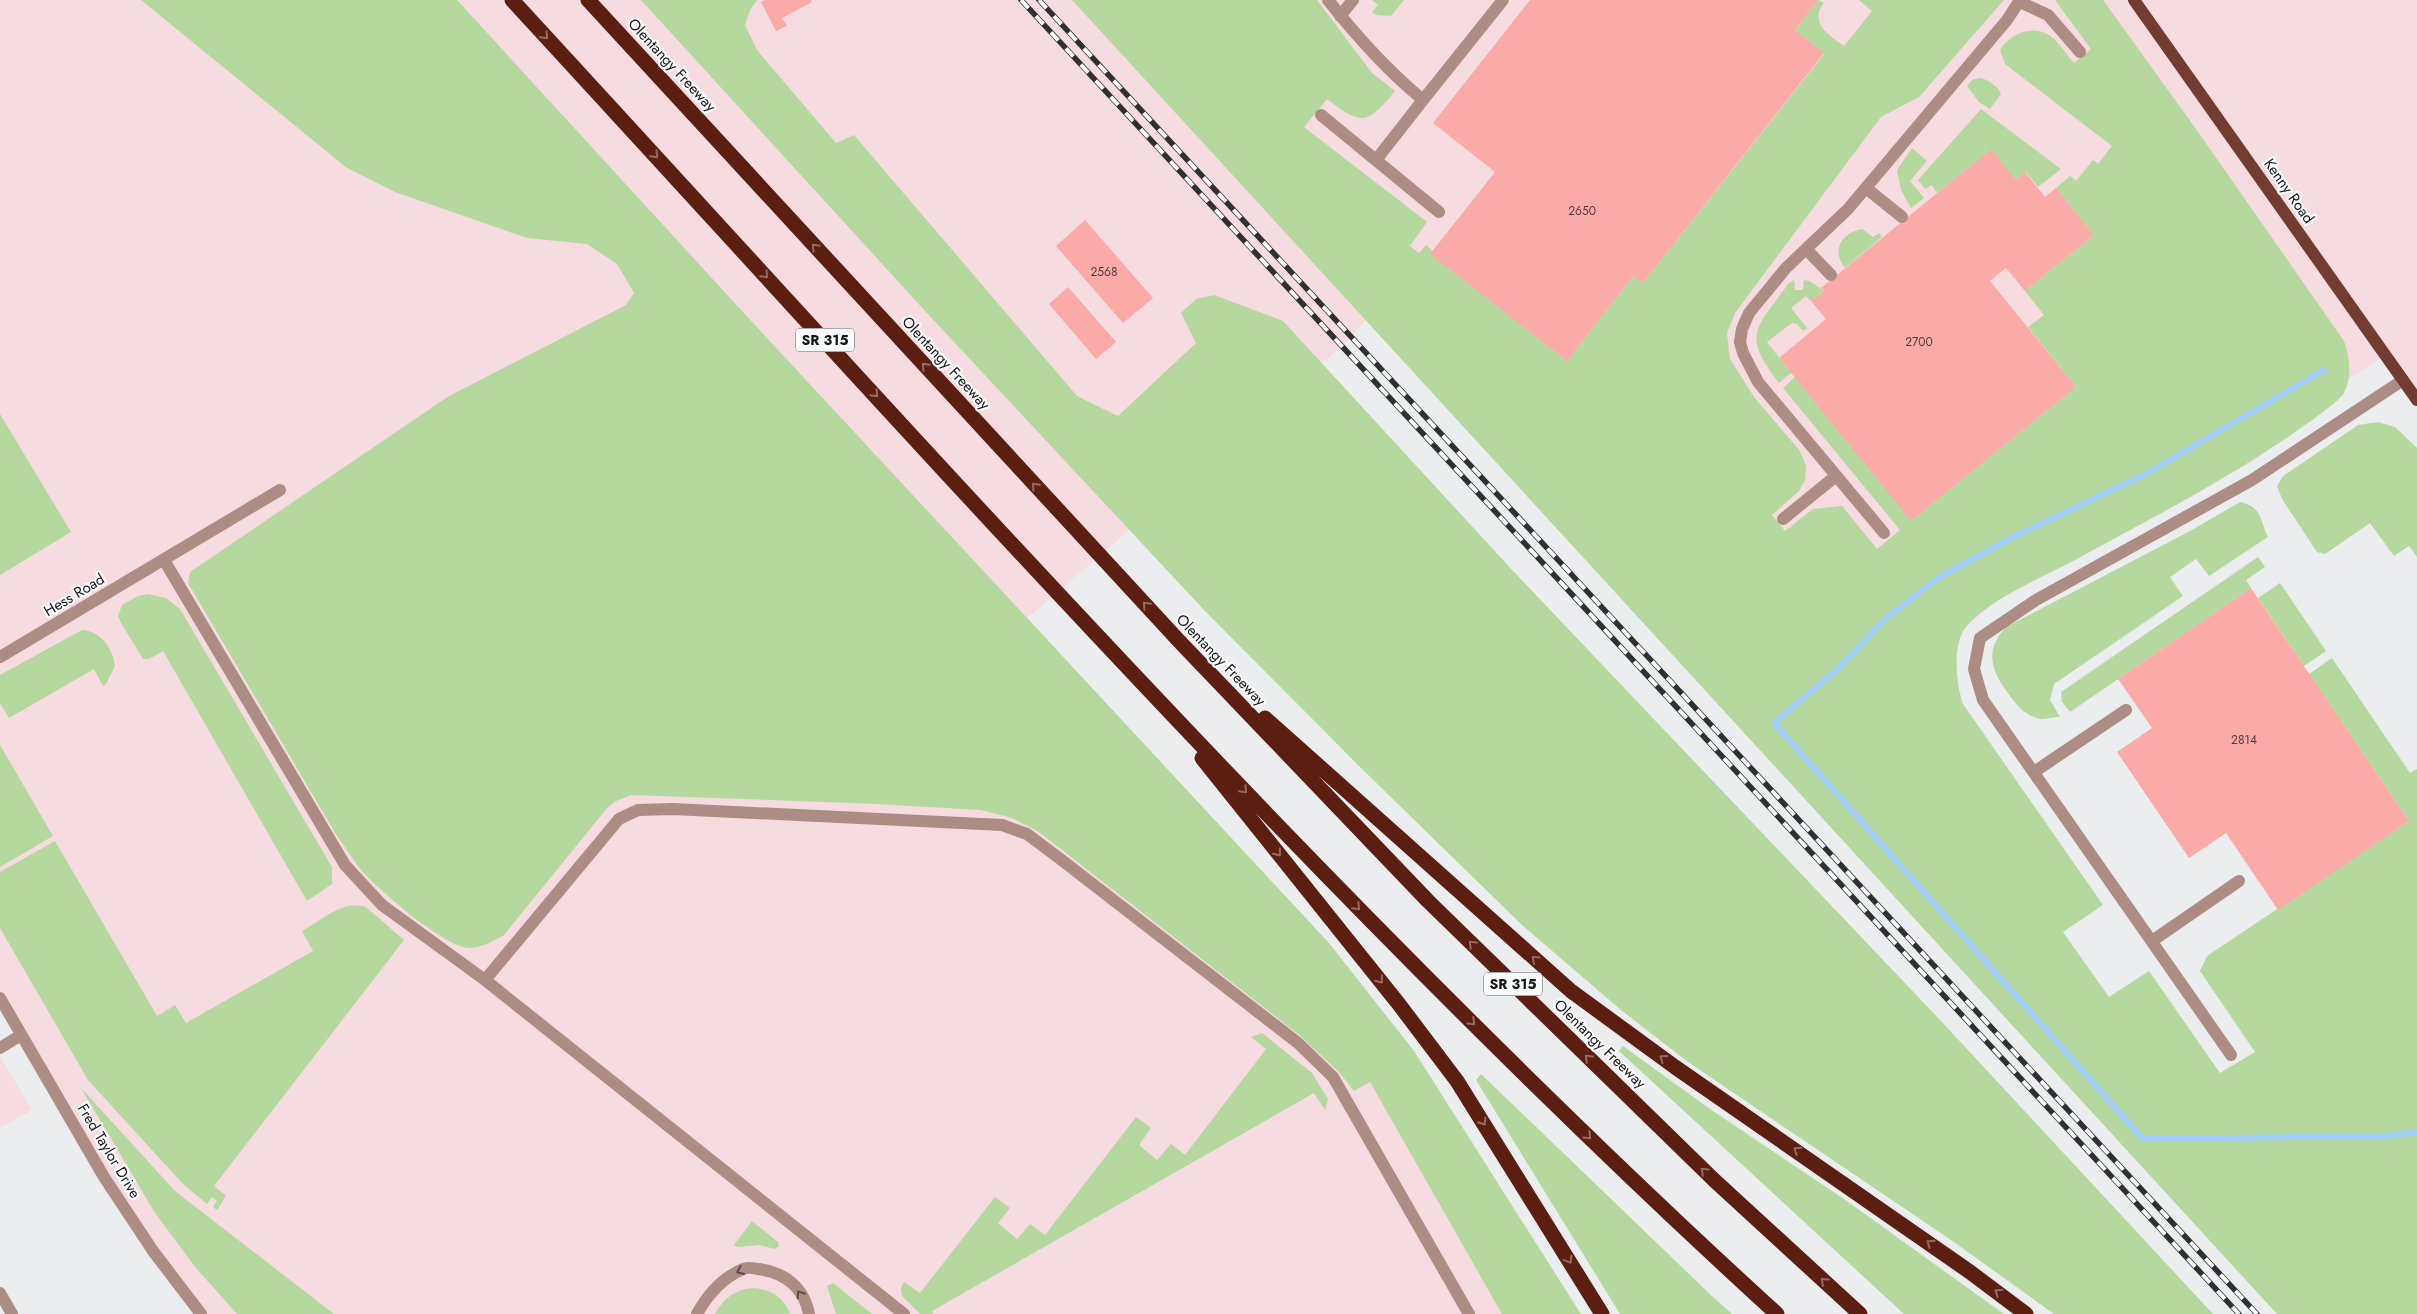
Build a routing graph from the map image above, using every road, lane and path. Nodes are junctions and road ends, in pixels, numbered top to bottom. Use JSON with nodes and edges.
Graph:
{"nodes":[{"id":1,"x":512,"y":0,"type":"edge"},
{"id":2,"x":588,"y":0,"type":"edge"},
{"id":3,"x":1328,"y":0,"type":"edge"},
{"id":4,"x":1352,"y":0,"type":"edge"},
{"id":5,"x":1503,"y":0,"type":"edge"},
{"id":6,"x":2134,"y":0,"type":"edge"},
{"id":7,"x":2020,"y":1,"type":"edge"},
{"id":8,"x":1340,"y":16,"type":"junction"},
{"id":9,"x":2080,"y":52,"type":"dead end"},
{"id":10,"x":1423,"y":100,"type":"junction"},
{"id":11,"x":1321,"y":115,"type":"dead end"},
{"id":12,"x":1376,"y":160,"type":"junction"},
{"id":13,"x":1866,"y":188,"type":"junction"},
{"id":14,"x":1439,"y":212,"type":"dead end"},
{"id":15,"x":1902,"y":218,"type":"dead end"},
{"id":16,"x":1806,"y":249,"type":"junction"},
{"id":17,"x":1831,"y":275,"type":"dead end"},
{"id":18,"x":2403,"y":380,"type":"junction"},
{"id":19,"x":2417,"y":400,"type":"edge"},
{"id":20,"x":1836,"y":476,"type":"junction"},
{"id":21,"x":280,"y":490,"type":"dead end"},
{"id":22,"x":1783,"y":519,"type":"dead end"},
{"id":23,"x":1884,"y":533,"type":"dead end"},
{"id":24,"x":164,"y":560,"type":"junction"},
{"id":25,"x":1179,"y":641,"type":"junction"},
{"id":26,"x":0,"y":657,"type":"edge"},
{"id":27,"x":1138,"y":679,"type":"junction"},
{"id":28,"x":2126,"y":710,"type":"dead end"},
{"id":29,"x":2034,"y":772,"type":"junction"},
{"id":30,"x":2239,"y":881,"type":"dead end"},
{"id":31,"x":2152,"y":941,"type":"junction"},
{"id":32,"x":485,"y":980,"type":"junction"},
{"id":33,"x":0,"y":998,"type":"edge"},
{"id":34,"x":21,"y":1035,"type":"junction"},
{"id":35,"x":0,"y":1048,"type":"edge"},
{"id":36,"x":2231,"y":1055,"type":"dead end"},
{"id":37,"x":0,"y":1294,"type":"edge"},
{"id":38,"x":12,"y":1314,"type":"edge"},
{"id":39,"x":201,"y":1314,"type":"edge"},
{"id":40,"x":697,"y":1314,"type":"edge"},
{"id":41,"x":809,"y":1314,"type":"edge"},
{"id":42,"x":904,"y":1314,"type":"edge"},
{"id":43,"x":1469,"y":1314,"type":"edge"},
{"id":44,"x":1602,"y":1314,"type":"edge"},
{"id":45,"x":1777,"y":1314,"type":"edge"},
{"id":46,"x":1860,"y":1314,"type":"edge"},
{"id":47,"x":2026,"y":1314,"type":"edge"}],
"edges":[{"from":1,"to":27,"type":"highway","number":"SR 315","one_way":true},
{"from":25,"to":2,"type":"highway","name":"Olentangy Freeway","number":"SR 315","one_way":true},
{"from":3,"to":8,"type":"street"},
{"from":4,"to":8,"type":"street"},
{"from":5,"to":10,"type":"street"},
{"from":6,"to":18,"type":"main road","name":"Kenny Road"},
{"from":7,"to":9,"type":"street"},
{"from":7,"to":13,"type":"street"},
{"from":8,"to":10,"type":"street"},
{"from":10,"to":12,"type":"street"},
{"from":11,"to":12,"type":"street"},
{"from":12,"to":14,"type":"street"},
{"from":13,"to":15,"type":"street"},
{"from":13,"to":16,"type":"street"},
{"from":16,"to":17,"type":"street"},
{"from":16,"to":20,"type":"street"},
{"from":18,"to":19,"type":"main road","name":"Kenny Road"},
{"from":18,"to":29,"type":"street"},
{"from":20,"to":22,"type":"street"},
{"from":20,"to":23,"type":"street"},
{"from":21,"to":24,"type":"street","name":"Hess Road"},
{"from":24,"to":26,"type":"street","name":"Hess Road"},
{"from":24,"to":32,"type":"street"},
{"from":46,"to":25,"type":"highway","name":"Olentangy Freeway","number":"SR 315","one_way":true},
{"from":47,"to":25,"type":"highway","one_way":true},
{"from":27,"to":44,"type":"highway","one_way":true},
{"from":27,"to":45,"type":"highway","number":"SR 315","one_way":true},
{"from":28,"to":29,"type":"street"},
{"from":29,"to":31,"type":"street"},
{"from":30,"to":31,"type":"street"},
{"from":31,"to":36,"type":"street"},
{"from":32,"to":42,"type":"street"},
{"from":32,"to":43,"type":"street"},
{"from":33,"to":34,"type":"street","name":"Fred Taylor Drive"},
{"from":34,"to":35,"type":"street"},
{"from":34,"to":39,"type":"street","name":"Fred Taylor Drive"},
{"from":37,"to":38,"type":"street"},
{"from":41,"to":40,"type":"street","one_way":true}]}
